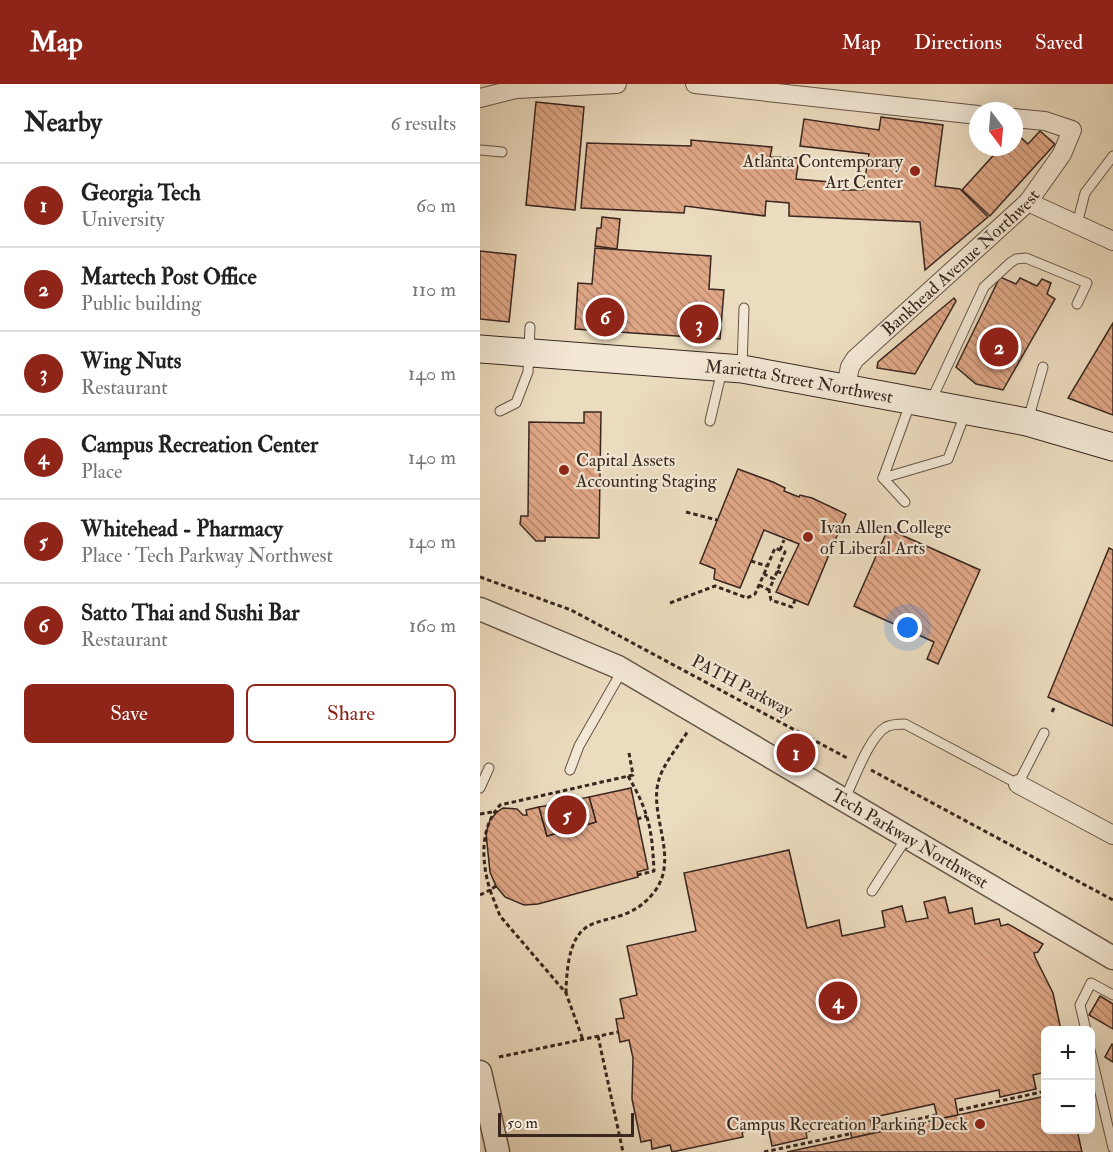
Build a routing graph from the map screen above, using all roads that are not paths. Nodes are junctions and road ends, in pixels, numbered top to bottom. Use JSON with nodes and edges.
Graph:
{"nodes":[{"id":1,"x":617,"y":84,"type":"edge"},
{"id":2,"x":695,"y":84,"type":"edge"},
{"id":3,"x":480,"y":98,"type":"edge"},
{"id":4,"x":969,"y":114,"type":"edge"},
{"id":5,"x":1023,"y":119,"type":"edge"},
{"id":6,"x":480,"y":150,"type":"edge"},
{"id":7,"x":502,"y":152,"type":"dead end"},
{"id":8,"x":1113,"y":156,"type":"edge"},
{"id":9,"x":1028,"y":202,"type":"junction"},
{"id":10,"x":1077,"y":224,"type":"junction"},
{"id":11,"x":1113,"y":241,"type":"edge"},
{"id":12,"x":1077,"y":304,"type":"dead end"},
{"id":13,"x":744,"y":308,"type":"dead end"},
{"id":14,"x":530,"y":339,"type":"junction"},
{"id":15,"x":480,"y":349,"type":"edge"},
{"id":16,"x":1043,"y":367,"type":"dead end"},
{"id":17,"x":732,"y":369,"type":"junction"},
{"id":18,"x":845,"y":390,"type":"junction"},
{"id":19,"x":920,"y":403,"type":"junction"},
{"id":20,"x":500,"y":411,"type":"dead end"},
{"id":21,"x":966,"y":411,"type":"junction"},
{"id":22,"x":710,"y":421,"type":"dead end"},
{"id":23,"x":1027,"y":422,"type":"junction"},
{"id":24,"x":1113,"y":447,"type":"edge"},
{"id":25,"x":883,"y":478,"type":"junction"},
{"id":26,"x":905,"y":502,"type":"dead end"},
{"id":27,"x":480,"y":609,"type":"edge"},
{"id":28,"x":623,"y":669,"type":"junction"},
{"id":29,"x":1044,"y":734,"type":"dead end"},
{"id":30,"x":489,"y":768,"type":"dead end"},
{"id":31,"x":570,"y":770,"type":"dead end"},
{"id":32,"x":1018,"y":784,"type":"junction"},
{"id":33,"x":480,"y":788,"type":"edge"},
{"id":34,"x":845,"y":798,"type":"junction"},
{"id":35,"x":908,"y":835,"type":"junction"},
{"id":36,"x":1113,"y":835,"type":"edge"},
{"id":37,"x":873,"y":891,"type":"dead end"},
{"id":38,"x":1113,"y":958,"type":"edge"},
{"id":39,"x":1113,"y":995,"type":"edge"},
{"id":40,"x":1085,"y":1026,"type":"edge"},
{"id":41,"x":1095,"y":1071,"type":"edge"},
{"id":42,"x":480,"y":1072,"type":"edge"},
{"id":43,"x":1113,"y":1148,"type":"edge"},
{"id":44,"x":498,"y":1152,"type":"edge"}],
"edges":[{"from":1,"to":3,"type":"street"},
{"from":2,"to":4,"type":"street"},
{"from":5,"to":9,"type":"street","name":"Bankhead Avenue Northwest"},
{"from":6,"to":7,"type":"lane"},
{"from":8,"to":10,"type":"lane"},
{"from":9,"to":10,"type":"street"},
{"from":9,"to":18,"type":"street","name":"Bankhead Avenue Northwest"},
{"from":10,"to":11,"type":"street"},
{"from":12,"to":19,"type":"lane"},
{"from":13,"to":17,"type":"lane"},
{"from":14,"to":15,"type":"main road","name":"Marietta Street Northwest"},
{"from":14,"to":17,"type":"main road","name":"Marietta Street Northwest"},
{"from":14,"to":20,"type":"lane"},
{"from":16,"to":23,"type":"lane"},
{"from":17,"to":18,"type":"main road","name":"Marietta Street Northwest"},
{"from":17,"to":22,"type":"lane"},
{"from":18,"to":19,"type":"main road","name":"Marietta Street Northwest"},
{"from":19,"to":21,"type":"main road","name":"Marietta Street Northwest"},
{"from":19,"to":25,"type":"lane"},
{"from":21,"to":23,"type":"main road","name":"Marietta Street Northwest"},
{"from":21,"to":25,"type":"lane"},
{"from":23,"to":24,"type":"main road","name":"Marietta Street Northwest"},
{"from":25,"to":26,"type":"lane"},
{"from":27,"to":28,"type":"street","name":"Tech Parkway Northwest"},
{"from":28,"to":31,"type":"lane"},
{"from":28,"to":34,"type":"street","name":"Tech Parkway Northwest"},
{"from":29,"to":32,"type":"lane"},
{"from":30,"to":33,"type":"lane"},
{"from":32,"to":34,"type":"lane"},
{"from":32,"to":36,"type":"street"},
{"from":34,"to":35,"type":"street","name":"Tech Parkway Northwest"},
{"from":35,"to":37,"type":"lane"},
{"from":35,"to":38,"type":"street","name":"Tech Parkway Northwest"},
{"from":39,"to":40,"type":"lane"},
{"from":41,"to":43,"type":"lane"},
{"from":42,"to":44,"type":"street"}]}
